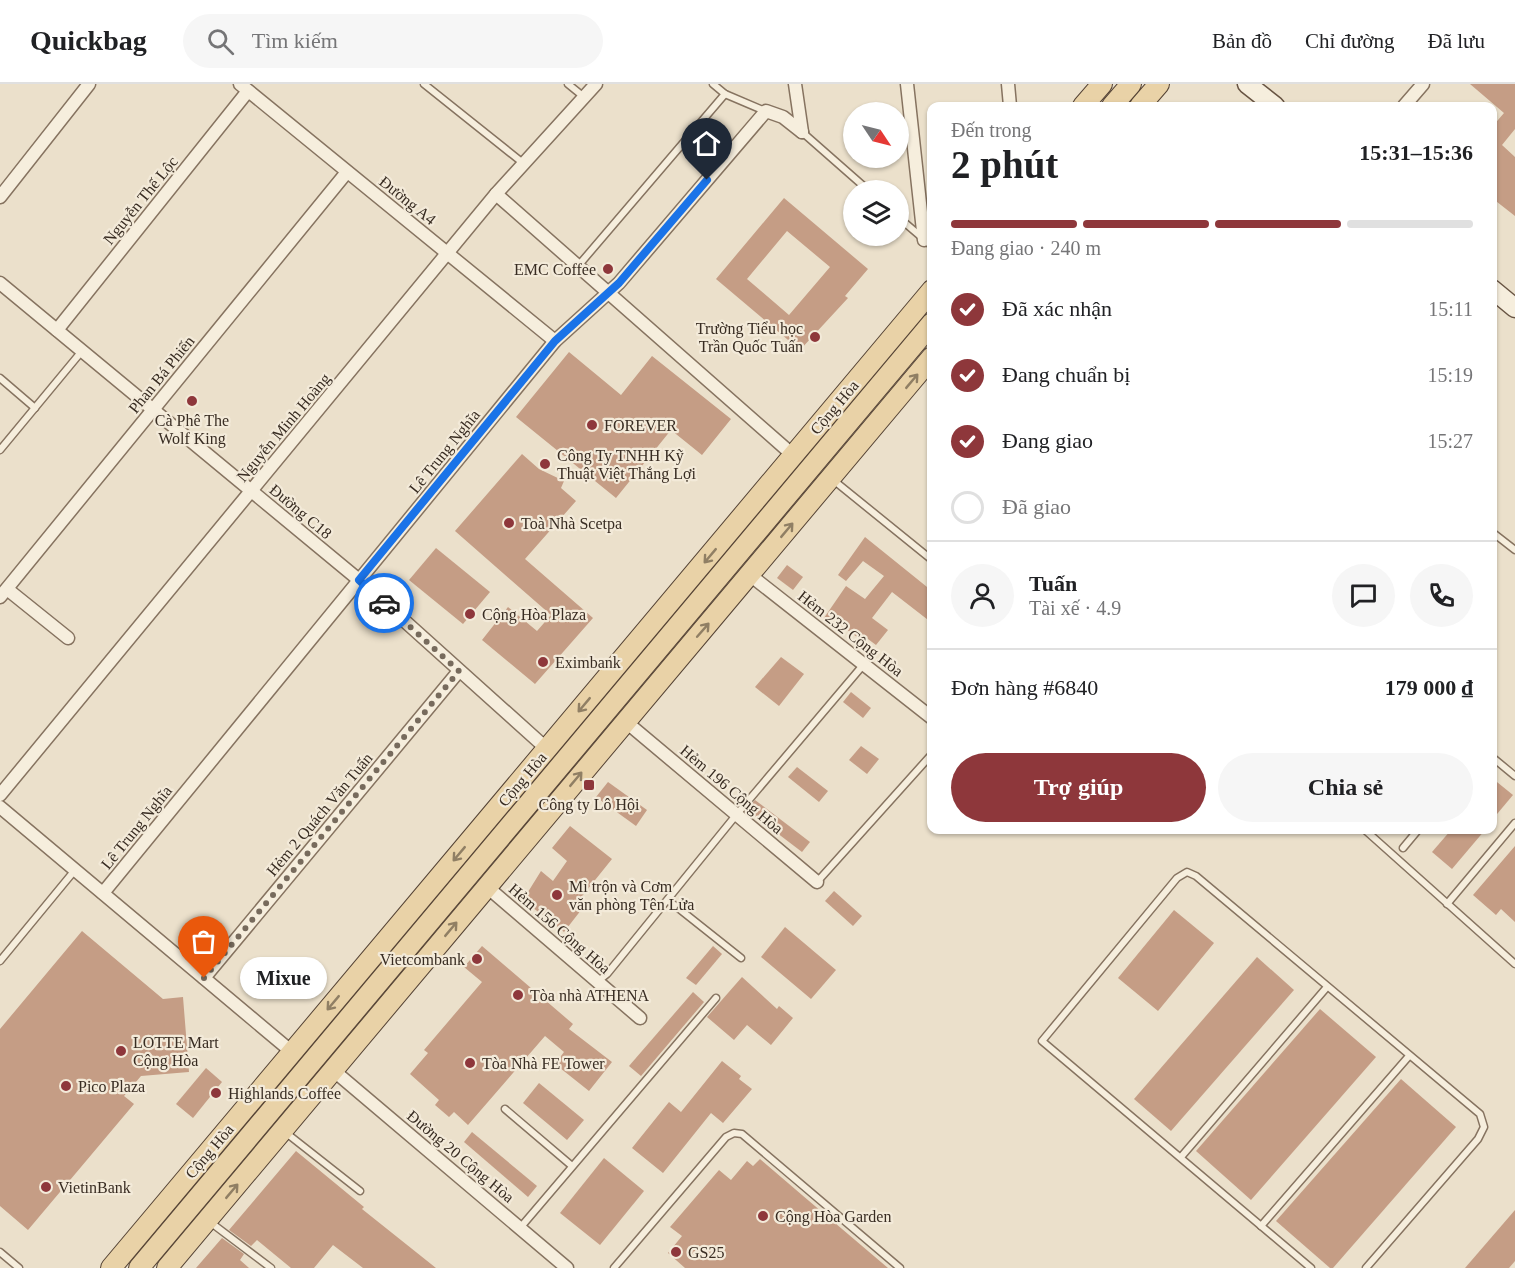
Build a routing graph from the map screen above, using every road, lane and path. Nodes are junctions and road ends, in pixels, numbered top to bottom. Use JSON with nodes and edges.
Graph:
{"nodes":[{"id":1,"x":89,"y":84,"type":"edge"},
{"id":2,"x":424,"y":84,"type":"edge"},
{"id":3,"x":568,"y":84,"type":"edge"},
{"id":4,"x":596,"y":84,"type":"edge"},
{"id":5,"x":713,"y":84,"type":"edge"},
{"id":6,"x":795,"y":84,"type":"edge"},
{"id":7,"x":907,"y":84,"type":"edge"},
{"id":8,"x":1008,"y":84,"type":"edge"},
{"id":9,"x":1131,"y":84,"type":"edge"},
{"id":10,"x":1159,"y":84,"type":"edge"},
{"id":11,"x":1247,"y":84,"type":"edge"},
{"id":12,"x":1423,"y":84,"type":"edge"},
{"id":13,"x":244,"y":87,"type":"edge"},
{"id":14,"x":725,"y":94,"type":"junction"},
{"id":15,"x":584,"y":97,"type":"junction"},
{"id":16,"x":1010,"y":102,"type":"edge"},
{"id":17,"x":1115,"y":102,"type":"edge"},
{"id":18,"x":1143,"y":102,"type":"edge"},
{"id":19,"x":1270,"y":102,"type":"edge"},
{"id":20,"x":1407,"y":102,"type":"edge"},
{"id":21,"x":765,"y":111,"type":"junction"},
{"id":22,"x":802,"y":132,"type":"junction"},
{"id":23,"x":524,"y":164,"type":"junction"},
{"id":24,"x":347,"y":172,"type":"junction"},
{"id":25,"x":857,"y":180,"type":"edge"},
{"id":26,"x":496,"y":194,"type":"junction"},
{"id":27,"x":0,"y":197,"type":"edge"},
{"id":28,"x":909,"y":227,"type":"edge"},
{"id":29,"x":927,"y":235,"type":"edge"},
{"id":30,"x":927,"y":242,"type":"edge"},
{"id":31,"x":447,"y":253,"type":"junction"},
{"id":32,"x":578,"y":266,"type":"junction"},
{"id":33,"x":0,"y":283,"type":"edge"},
{"id":34,"x":609,"y":292,"type":"junction"},
{"id":35,"x":1497,"y":293,"type":"edge"},
{"id":36,"x":927,"y":296,"type":"edge"},
{"id":37,"x":1515,"y":308,"type":"edge"},
{"id":38,"x":927,"y":329,"type":"edge"},
{"id":39,"x":57,"y":330,"type":"junction"},
{"id":40,"x":555,"y":341,"type":"junction"},
{"id":41,"x":82,"y":351,"type":"junction"},
{"id":42,"x":927,"y":363,"type":"edge"},
{"id":43,"x":0,"y":378,"type":"edge"},
{"id":44,"x":35,"y":408,"type":"junction"},
{"id":45,"x":153,"y":409,"type":"junction"},
{"id":46,"x":0,"y":450,"type":"edge"},
{"id":47,"x":794,"y":456,"type":"junction"},
{"id":48,"x":831,"y":478,"type":"junction"},
{"id":49,"x":251,"y":491,"type":"junction"},
{"id":50,"x":1497,"y":536,"type":"edge"},
{"id":51,"x":1515,"y":550,"type":"edge"},
{"id":52,"x":927,"y":556,"type":"edge"},
{"id":53,"x":750,"y":575,"type":"junction"},
{"id":54,"x":359,"y":580,"type":"junction"},
{"id":55,"x":3,"y":593,"type":"edge"},
{"id":56,"x":68,"y":638,"type":"dead end"},
{"id":57,"x":864,"y":664,"type":"junction"},
{"id":58,"x":459,"y":671,"type":"junction"},
{"id":59,"x":927,"y":714,"type":"edge"},
{"id":60,"x":625,"y":721,"type":"junction"},
{"id":61,"x":547,"y":749,"type":"junction"},
{"id":62,"x":927,"y":760,"type":"edge"},
{"id":63,"x":1497,"y":761,"type":"edge"},
{"id":64,"x":1515,"y":776,"type":"edge"},
{"id":65,"x":0,"y":795,"type":"edge"},
{"id":66,"x":0,"y":807,"type":"edge"},
{"id":67,"x":737,"y":814,"type":"junction"},
{"id":68,"x":1515,"y":823,"type":"edge"},
{"id":69,"x":1369,"y":834,"type":"edge"},
{"id":70,"x":1414,"y":834,"type":"edge"},
{"id":71,"x":1402,"y":848,"type":"dead end"},
{"id":72,"x":75,"y":870,"type":"junction"},
{"id":73,"x":817,"y":882,"type":"joint"},
{"id":74,"x":486,"y":886,"type":"junction"},
{"id":75,"x":103,"y":893,"type":"junction"},
{"id":76,"x":668,"y":900,"type":"junction"},
{"id":77,"x":1447,"y":904,"type":"junction"},
{"id":78,"x":741,"y":957,"type":"dead end"},
{"id":79,"x":0,"y":961,"type":"edge"},
{"id":80,"x":1515,"y":963,"type":"edge"},
{"id":81,"x":204,"y":978,"type":"junction"},
{"id":82,"x":597,"y":982,"type":"junction"},
{"id":83,"x":1327,"y":987,"type":"junction"},
{"id":84,"x":716,"y":998,"type":"dead end"},
{"id":85,"x":640,"y":1018,"type":"dead end"},
{"id":86,"x":292,"y":1052,"type":"junction"},
{"id":87,"x":1409,"y":1056,"type":"junction"},
{"id":88,"x":333,"y":1070,"type":"junction"},
{"id":89,"x":506,"y":1109,"type":"dead end"},
{"id":90,"x":283,"y":1130,"type":"junction"},
{"id":91,"x":1180,"y":1157,"type":"junction"},
{"id":92,"x":572,"y":1166,"type":"junction"},
{"id":93,"x":360,"y":1191,"type":"dead end"},
{"id":94,"x":208,"y":1220,"type":"junction"},
{"id":95,"x":1261,"y":1226,"type":"junction"},
{"id":96,"x":520,"y":1228,"type":"junction"},
{"id":97,"x":0,"y":1252,"type":"edge"},
{"id":98,"x":19,"y":1268,"type":"edge"},
{"id":99,"x":111,"y":1268,"type":"edge"},
{"id":100,"x":139,"y":1268,"type":"edge"},
{"id":101,"x":167,"y":1268,"type":"edge"},
{"id":102,"x":272,"y":1268,"type":"edge"},
{"id":103,"x":567,"y":1268,"type":"edge"},
{"id":104,"x":614,"y":1268,"type":"edge"},
{"id":105,"x":900,"y":1268,"type":"edge"},
{"id":106,"x":1311,"y":1268,"type":"edge"},
{"id":107,"x":1366,"y":1268,"type":"edge"}],
"edges":[{"from":1,"to":27,"type":"street"},
{"from":2,"to":23,"type":"lane"},
{"from":3,"to":15,"type":"lane"},
{"from":4,"to":15,"type":"street","name":"Nguyễn Minh Hoàng"},
{"from":5,"to":14,"type":"lane"},
{"from":6,"to":22,"type":"street"},
{"from":7,"to":29,"type":"street"},
{"from":8,"to":16,"type":"street"},
{"from":9,"to":17,"type":"main road"},
{"from":10,"to":18,"type":"main road"},
{"from":11,"to":19,"type":"main road"},
{"from":12,"to":20,"type":"street"},
{"from":13,"to":24,"type":"street","name":"Đường A4"},
{"from":13,"to":39,"type":"street","name":"Nguyễn Thế Lộc"},
{"from":14,"to":21,"type":"lane"},
{"from":14,"to":32,"type":"lane"},
{"from":15,"to":23,"type":"street","name":"Nguyễn Minh Hoàng"},
{"from":21,"to":22,"type":"street"},
{"from":21,"to":34,"type":"street","name":"Lê Trung Nghĩa"},
{"from":22,"to":25,"type":"lane"},
{"from":23,"to":26,"type":"street","name":"Nguyễn Minh Hoàng"},
{"from":24,"to":31,"type":"street","name":"Đường A4"},
{"from":24,"to":45,"type":"street","name":"Phan Bá Phiến"},
{"from":26,"to":31,"type":"street","name":"Nguyễn Minh Hoàng"},
{"from":26,"to":32,"type":"street"},
{"from":28,"to":30,"type":"lane"},
{"from":31,"to":40,"type":"street","name":"Đường A4"},
{"from":31,"to":49,"type":"street","name":"Nguyễn Minh Hoàng"},
{"from":32,"to":34,"type":"street"},
{"from":33,"to":39,"type":"street","name":"Đường C18"},
{"from":34,"to":40,"type":"street","name":"Lê Trung Nghĩa"},
{"from":34,"to":47,"type":"street"},
{"from":35,"to":37,"type":"main road"},
{"from":36,"to":47,"type":"main road","name":"Cộng Hòa"},
{"from":38,"to":100,"type":"main road","name":"Cộng Hòa"},
{"from":39,"to":41,"type":"street","name":"Đường C18"},
{"from":40,"to":54,"type":"street","name":"Lê Trung Nghĩa"},
{"from":41,"to":44,"type":"lane"},
{"from":41,"to":45,"type":"street","name":"Đường C18"},
{"from":48,"to":42,"type":"main road","one_way":true},
{"from":43,"to":44,"type":"lane"},
{"from":44,"to":46,"type":"lane"},
{"from":45,"to":49,"type":"street","name":"Đường C18"},
{"from":45,"to":55,"type":"street","name":"Phan Bá Phiến"},
{"from":47,"to":61,"type":"main road","name":"Cộng Hòa","one_way":true},
{"from":48,"to":52,"type":"lane"},
{"from":53,"to":48,"type":"main road","one_way":true},
{"from":49,"to":54,"type":"street","name":"Đường C18"},
{"from":49,"to":65,"type":"street","name":"Nguyễn Minh Hoàng"},
{"from":50,"to":51,"type":"lane"},
{"from":53,"to":57,"type":"street","name":"Hẻm 232 Cộng Hòa"},
{"from":60,"to":53,"type":"main road","one_way":true},
{"from":54,"to":58,"type":"street","name":"Đường C18"},
{"from":54,"to":75,"type":"street","name":"Lê Trung Nghĩa"},
{"from":55,"to":56,"type":"street"},
{"from":57,"to":59,"type":"street","name":"Hẻm 232 Cộng Hòa"},
{"from":57,"to":67,"type":"lane"},
{"from":58,"to":61,"type":"street","name":"Đường C18"},
{"from":58,"to":81,"type":"street","name":"Hẻm 2 Quách Văn Tuấn"},
{"from":60,"to":67,"type":"street","name":"Hẻm 196 Cộng Hòa"},
{"from":74,"to":60,"type":"main road","one_way":true},
{"from":61,"to":86,"type":"main road","name":"Cộng Hòa","one_way":true},
{"from":62,"to":73,"type":"lane"},
{"from":63,"to":64,"type":"lane"},
{"from":66,"to":72,"type":"street"},
{"from":67,"to":73,"type":"street","name":"Hẻm 196 Cộng Hòa"},
{"from":67,"to":76,"type":"lane"},
{"from":68,"to":77,"type":"lane"},
{"from":69,"to":77,"type":"lane"},
{"from":70,"to":71,"type":"lane"},
{"from":72,"to":75,"type":"street"},
{"from":72,"to":79,"type":"lane"},
{"from":74,"to":82,"type":"street","name":"Hẻm 156 Cộng Hòa"},
{"from":88,"to":74,"type":"main road","one_way":true},
{"from":75,"to":81,"type":"street"},
{"from":76,"to":78,"type":"lane"},
{"from":76,"to":82,"type":"lane"},
{"from":77,"to":80,"type":"lane"},
{"from":81,"to":86,"type":"street"},
{"from":82,"to":85,"type":"street","name":"Hẻm 156 Cộng Hòa"},
{"from":83,"to":87,"type":"lane"},
{"from":83,"to":91,"type":"lane"},
{"from":83,"to":91,"type":"lane"},
{"from":84,"to":92,"type":"lane"},
{"from":86,"to":99,"type":"main road","name":"Cộng Hòa"},
{"from":87,"to":95,"type":"lane"},
{"from":87,"to":107,"type":"lane"},
{"from":88,"to":90,"type":"main road"},
{"from":88,"to":96,"type":"street","name":"Đường 20 Cộng Hòa"},
{"from":89,"to":92,"type":"lane"},
{"from":90,"to":93,"type":"lane"},
{"from":94,"to":90,"type":"main road","one_way":true},
{"from":91,"to":95,"type":"lane"},
{"from":92,"to":96,"type":"lane"},
{"from":94,"to":101,"type":"main road"},
{"from":94,"to":102,"type":"lane"},
{"from":95,"to":106,"type":"lane"},
{"from":96,"to":103,"type":"street","name":"Đường 20 Cộng Hòa"},
{"from":97,"to":98,"type":"lane"},
{"from":104,"to":105,"type":"lane"}]}
